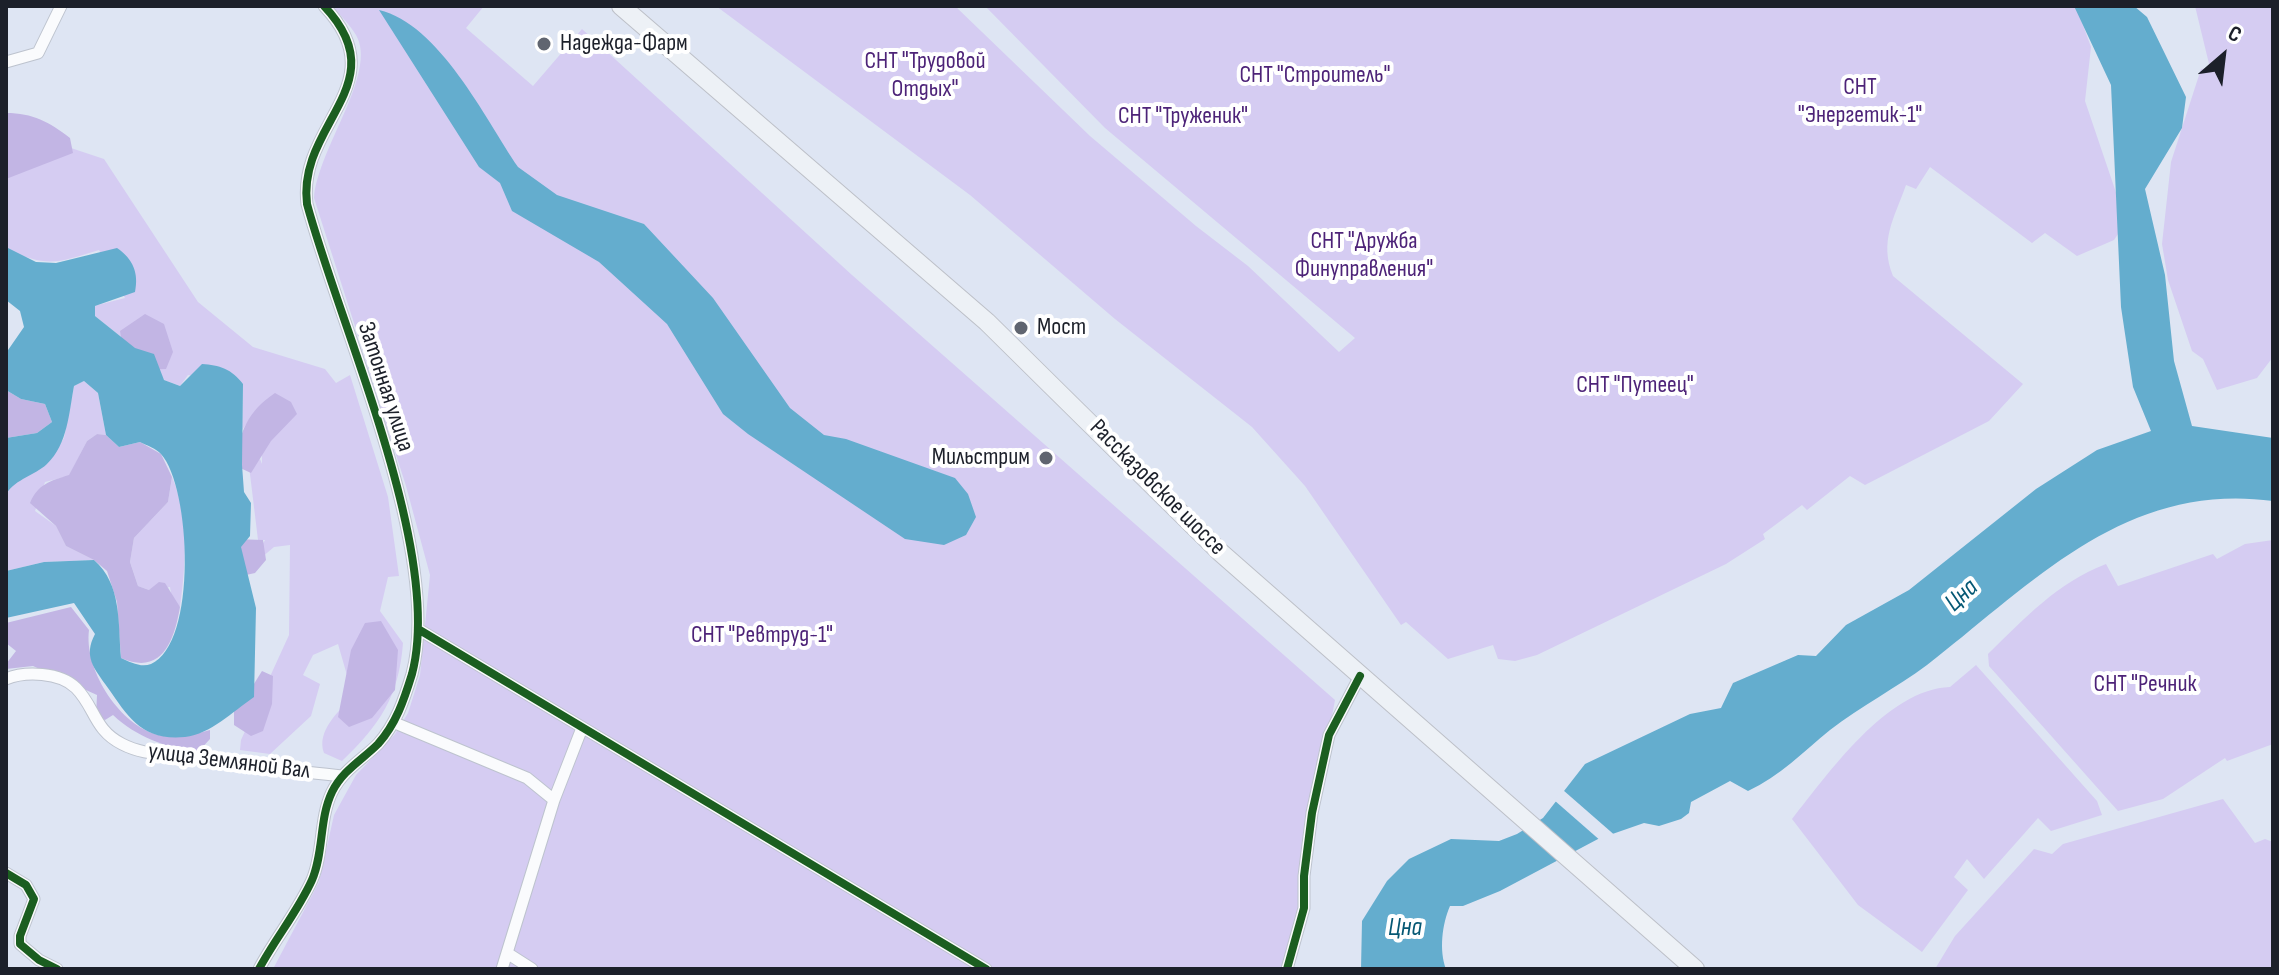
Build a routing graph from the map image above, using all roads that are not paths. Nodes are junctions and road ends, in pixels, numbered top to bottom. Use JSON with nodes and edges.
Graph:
{"nodes":[{"id":1,"x":61,"y":6,"type":"edge"},
{"id":2,"x":324,"y":6,"type":"edge"},
{"id":3,"x":621,"y":6,"type":"edge"},
{"id":4,"x":6,"y":62,"type":"edge"},
{"id":5,"x":418,"y":629,"type":"junction"},
{"id":6,"x":1360,"y":676,"type":"junction"},
{"id":7,"x":6,"y":679,"type":"edge"},
{"id":8,"x":395,"y":723,"type":"junction"},
{"id":9,"x":582,"y":728,"type":"junction"},
{"id":10,"x":342,"y":776,"type":"junction"},
{"id":11,"x":554,"y":800,"type":"junction"},
{"id":12,"x":6,"y":873,"type":"edge"},
{"id":13,"x":507,"y":953,"type":"junction"},
{"id":14,"x":57,"y":969,"type":"edge"},
{"id":15,"x":259,"y":969,"type":"edge"},
{"id":16,"x":502,"y":969,"type":"edge"},
{"id":17,"x":532,"y":969,"type":"edge"},
{"id":18,"x":986,"y":969,"type":"edge"},
{"id":19,"x":1287,"y":969,"type":"edge"},
{"id":20,"x":1695,"y":969,"type":"edge"}],
"edges":[{"from":1,"to":4,"type":"street"},
{"from":2,"to":5,"type":"street","name":"Затонная улица"},
{"from":3,"to":6,"type":"main road","name":"Рассказовское шоссе"},
{"from":5,"to":8,"type":"street","name":"Затонная улица"},
{"from":5,"to":9,"type":"street"},
{"from":6,"to":19,"type":"street"},
{"from":6,"to":20,"type":"main road","name":"Рассказовское шоссе"},
{"from":7,"to":10,"type":"street","name":"улица Земляной Вал"},
{"from":8,"to":10,"type":"street","name":"Затонная улица"},
{"from":8,"to":11,"type":"street"},
{"from":9,"to":11,"type":"street"},
{"from":9,"to":18,"type":"street"},
{"from":10,"to":15,"type":"street"},
{"from":11,"to":13,"type":"street"},
{"from":12,"to":14,"type":"street"},
{"from":13,"to":16,"type":"street"},
{"from":13,"to":17,"type":"street"}]}
